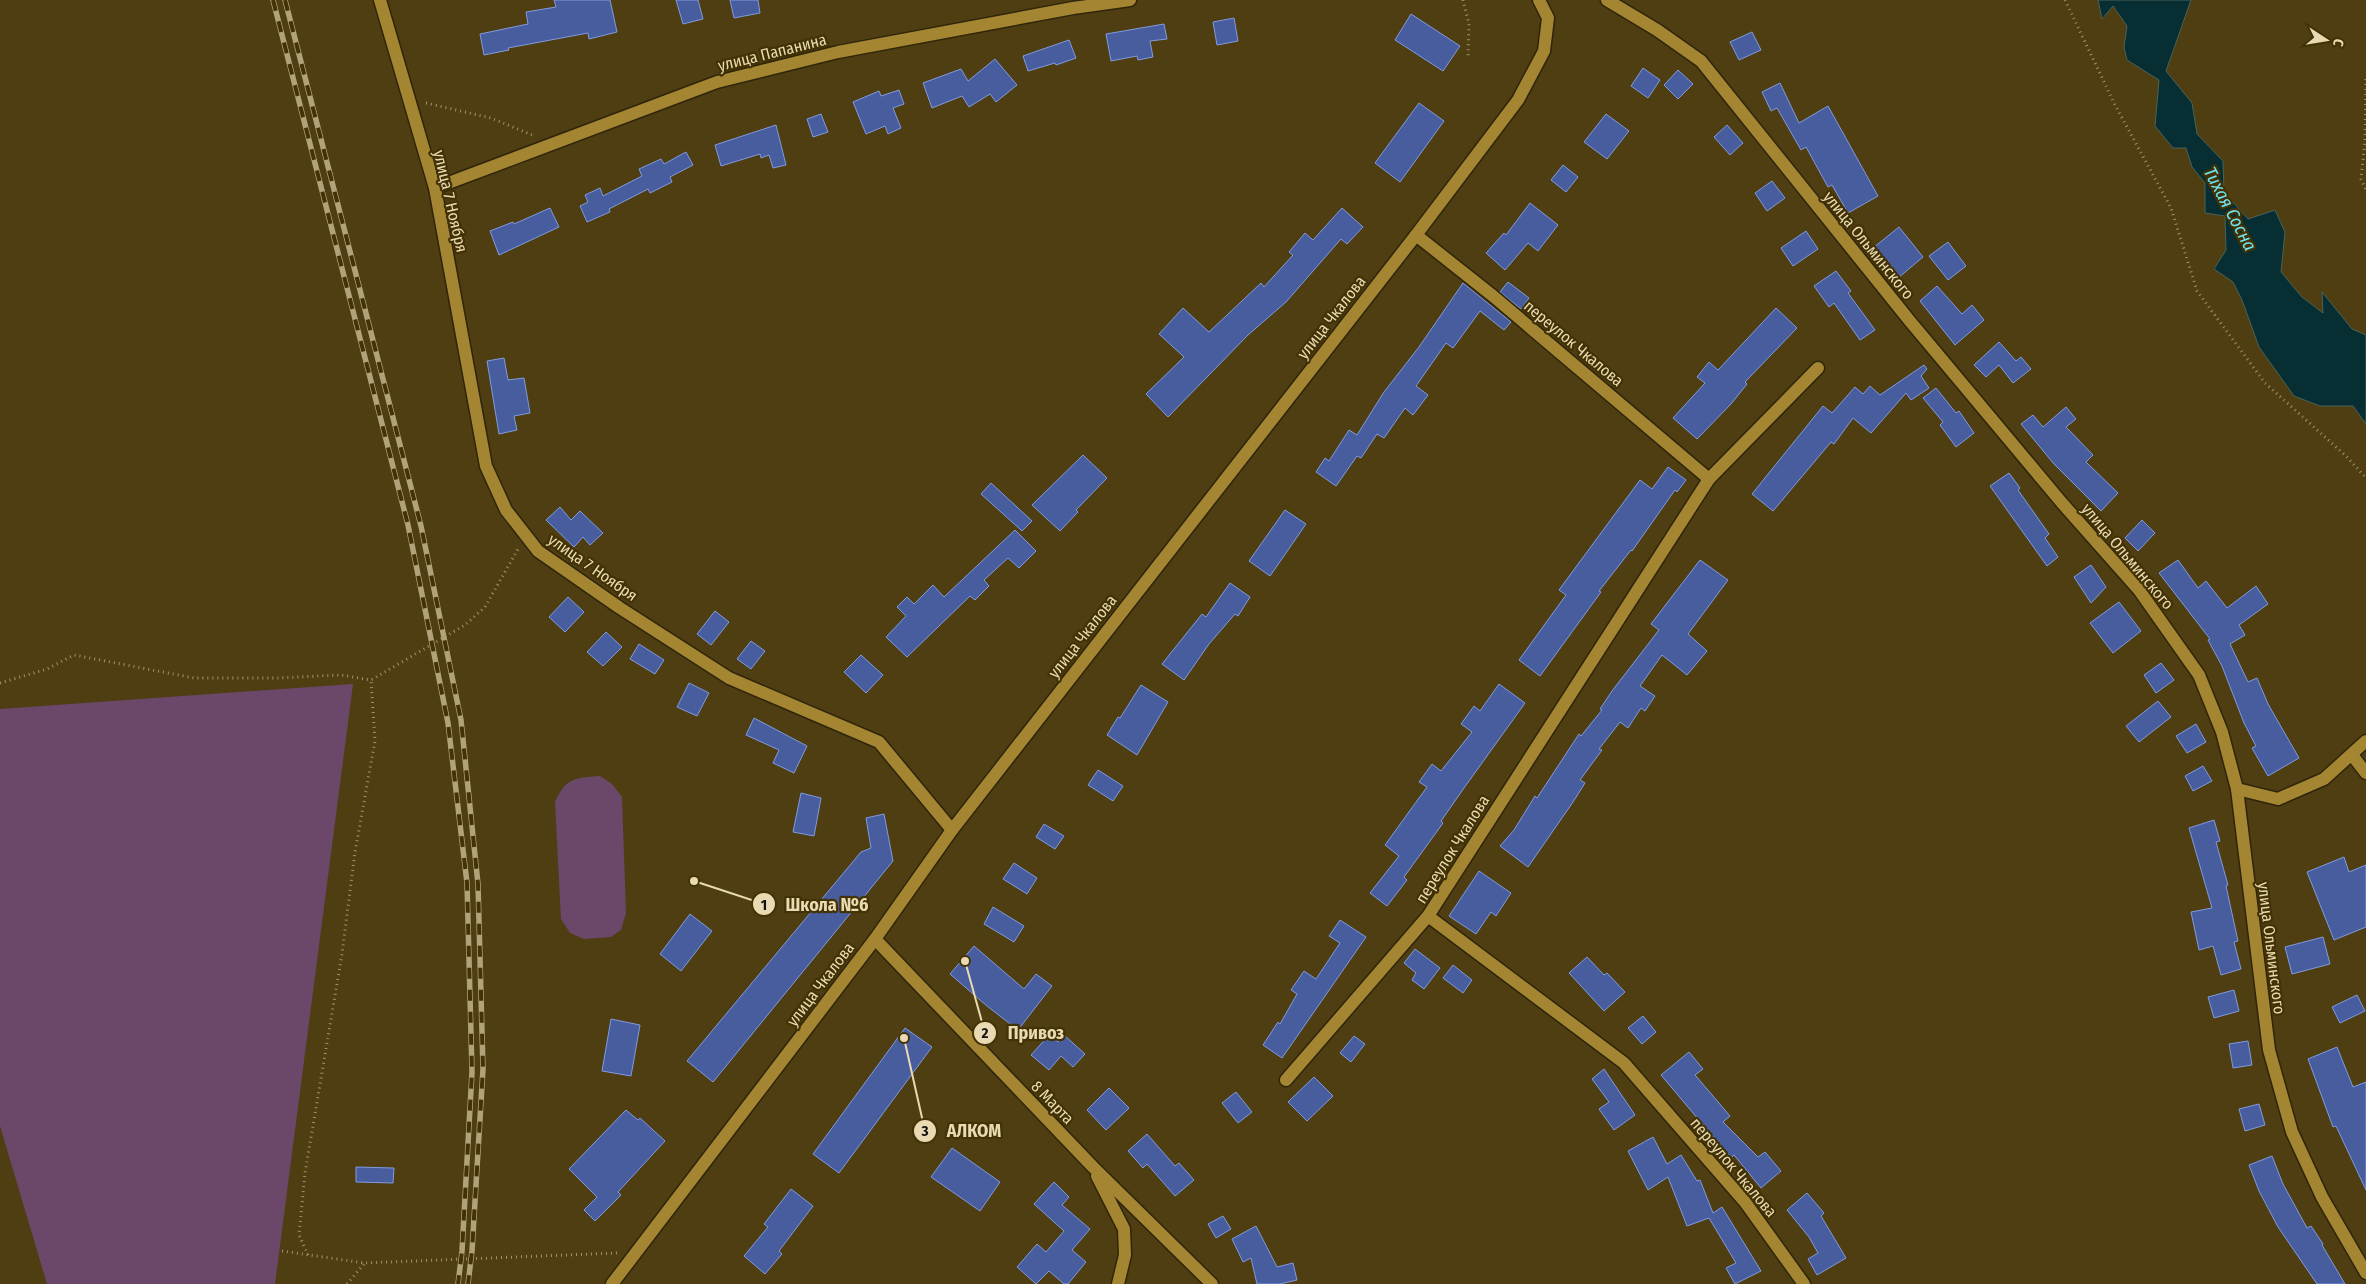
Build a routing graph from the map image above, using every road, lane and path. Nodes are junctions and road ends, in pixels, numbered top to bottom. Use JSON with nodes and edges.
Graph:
{"nodes":[{"id":1,"x":380,"y":0,"type":"edge"},
{"id":2,"x":1130,"y":0,"type":"edge"},
{"id":3,"x":1463,"y":0,"type":"edge"},
{"id":4,"x":1539,"y":0,"type":"edge"},
{"id":5,"x":1607,"y":0,"type":"edge"},
{"id":6,"x":2065,"y":0,"type":"edge"},
{"id":7,"x":1468,"y":56,"type":"dead end"},
{"id":8,"x":2366,"y":79,"type":"edge"},
{"id":9,"x":408,"y":99,"type":"junction"},
{"id":10,"x":554,"y":143,"type":"junction"},
{"id":11,"x":435,"y":188,"type":"junction"},
{"id":12,"x":2366,"y":190,"type":"edge"},
{"id":13,"x":1416,"y":235,"type":"junction"},
{"id":14,"x":1818,"y":368,"type":"dead end"},
{"id":15,"x":2366,"y":478,"type":"edge"},
{"id":16,"x":1709,"y":479,"type":"junction"},
{"id":17,"x":526,"y":535,"type":"junction"},
{"id":18,"x":371,"y":680,"type":"junction"},
{"id":19,"x":0,"y":683,"type":"edge"},
{"id":20,"x":2366,"y":741,"type":"edge"},
{"id":21,"x":2352,"y":755,"type":"junction"},
{"id":22,"x":2366,"y":773,"type":"edge"},
{"id":23,"x":2237,"y":789,"type":"junction"},
{"id":24,"x":952,"y":830,"type":"junction"},
{"id":25,"x":1428,"y":916,"type":"junction"},
{"id":26,"x":875,"y":939,"type":"junction"},
{"id":27,"x":1286,"y":1080,"type":"dead end"},
{"id":28,"x":1093,"y":1167,"type":"junction"},
{"id":29,"x":282,"y":1251,"type":"dead end"},
{"id":30,"x":635,"y":1252,"type":"junction"},
{"id":31,"x":308,"y":1255,"type":"junction"},
{"id":32,"x":364,"y":1263,"type":"junction"},
{"id":33,"x":2366,"y":1273,"type":"edge"},
{"id":34,"x":347,"y":1284,"type":"edge"},
{"id":35,"x":612,"y":1284,"type":"edge"},
{"id":36,"x":1118,"y":1284,"type":"edge"},
{"id":37,"x":1212,"y":1284,"type":"edge"},
{"id":38,"x":1804,"y":1284,"type":"edge"}],
"edges":[{"from":1,"to":9,"type":"street","name":"улица 7 Ноября"},
{"from":2,"to":10,"type":"street","name":"улица Папанина"},
{"from":3,"to":7,"type":"path"},
{"from":4,"to":13,"type":"street","name":"улица Чкалова"},
{"from":5,"to":23,"type":"street","name":"улица Ольминского"},
{"from":6,"to":15,"type":"path"},
{"from":8,"to":12,"type":"path"},
{"from":9,"to":10,"type":"path"},
{"from":9,"to":11,"type":"street","name":"улица 7 Ноября"},
{"from":10,"to":11,"type":"street","name":"улица Папанина"},
{"from":11,"to":17,"type":"street","name":"улица 7 Ноября"},
{"from":13,"to":16,"type":"street","name":"переулок Чкалова"},
{"from":13,"to":24,"type":"street","name":"улица Чкалова"},
{"from":14,"to":16,"type":"street","name":"переулок Чкалова"},
{"from":16,"to":25,"type":"street","name":"переулок Чкалова"},
{"from":17,"to":18,"type":"path"},
{"from":17,"to":24,"type":"street","name":"улица 7 Ноября"},
{"from":18,"to":19,"type":"path"},
{"from":18,"to":31,"type":"path"},
{"from":20,"to":21,"type":"street"},
{"from":21,"to":22,"type":"street"},
{"from":21,"to":23,"type":"street"},
{"from":23,"to":33,"type":"street","name":"улица Ольминского"},
{"from":24,"to":26,"type":"street","name":"улица Чкалова"},
{"from":25,"to":27,"type":"street"},
{"from":25,"to":38,"type":"street","name":"переулок Чкалова"},
{"from":26,"to":28,"type":"street","name":"8 Марта"},
{"from":26,"to":30,"type":"street","name":"улица Чкалова"},
{"from":28,"to":36,"type":"street"},
{"from":28,"to":37,"type":"street","name":"8 Марта"},
{"from":29,"to":31,"type":"path"},
{"from":30,"to":32,"type":"path"},
{"from":30,"to":35,"type":"street","name":"улица Чкалова"},
{"from":31,"to":32,"type":"path"},
{"from":32,"to":34,"type":"path"}]}
